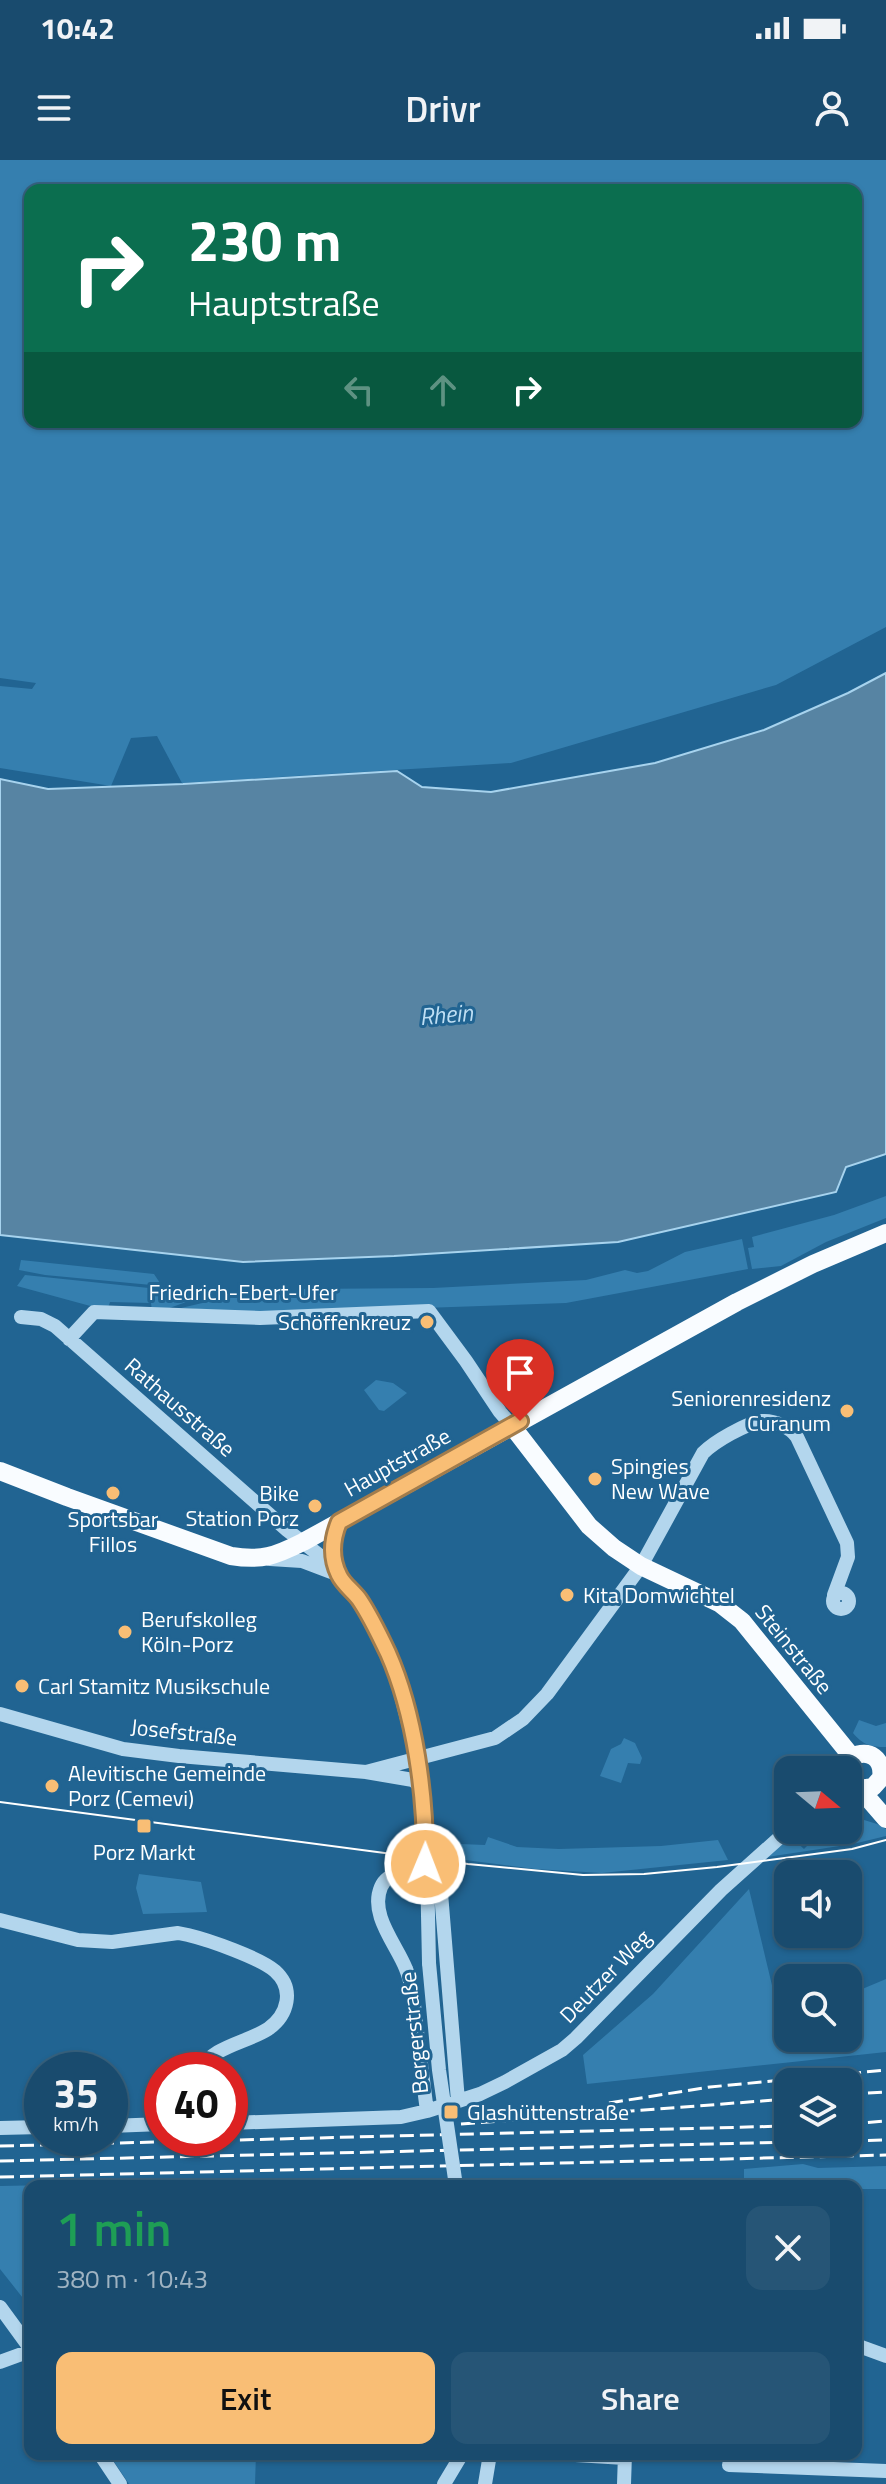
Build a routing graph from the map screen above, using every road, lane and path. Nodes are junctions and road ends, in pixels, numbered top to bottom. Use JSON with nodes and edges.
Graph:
{"nodes":[{"id":1,"x":886,"y":1233,"type":"edge"},
{"id":2,"x":429,"y":1311,"type":"joint"},
{"id":3,"x":21,"y":1317,"type":"dead end"},
{"id":4,"x":69,"y":1339,"type":"junction"},
{"id":5,"x":512,"y":1426,"type":"junction"},
{"id":6,"x":0,"y":1471,"type":"edge"},
{"id":7,"x":339,"y":1522,"type":"junction"},
{"id":8,"x":303,"y":1542,"type":"junction"},
{"id":9,"x":262,"y":1559,"type":"junction"},
{"id":10,"x":641,"y":1566,"type":"junction"},
{"id":11,"x":339,"y":1576,"type":"junction"},
{"id":12,"x":834,"y":1595,"type":"dead end"},
{"id":13,"x":0,"y":1714,"type":"edge"},
{"id":14,"x":843,"y":1756,"type":"edge"},
{"id":15,"x":855,"y":1756,"type":"edge"},
{"id":16,"x":417,"y":1758,"type":"junction"},
{"id":17,"x":883,"y":1764,"type":"edge"},
{"id":18,"x":366,"y":1772,"type":"junction"},
{"id":19,"x":862,"y":1784,"type":"edge"},
{"id":20,"x":862,"y":1786,"type":"edge"},
{"id":21,"x":421,"y":1787,"type":"junction"},
{"id":22,"x":862,"y":1788,"type":"edge"},
{"id":23,"x":886,"y":1804,"type":"edge"},
{"id":24,"x":886,"y":1819,"type":"edge"},
{"id":25,"x":774,"y":1842,"type":"edge"},
{"id":26,"x":425,"y":1875,"type":"junction"},
{"id":27,"x":441,"y":1893,"type":"dead end"},
{"id":28,"x":0,"y":1920,"type":"edge"},
{"id":29,"x":219,"y":2052,"type":"edge"},
{"id":30,"x":458,"y":2101,"type":"junction"},
{"id":31,"x":427,"y":2111,"type":"junction"},
{"id":32,"x":248,"y":2122,"type":"edge"},
{"id":33,"x":24,"y":2127,"type":"edge"},
{"id":34,"x":0,"y":2128,"type":"edge"},
{"id":35,"x":455,"y":2180,"type":"edge"},
{"id":36,"x":0,"y":2307,"type":"edge"},
{"id":37,"x":24,"y":2341,"type":"edge"},
{"id":38,"x":862,"y":2347,"type":"edge"},
{"id":39,"x":24,"y":2352,"type":"edge"},
{"id":40,"x":886,"y":2356,"type":"edge"},
{"id":41,"x":0,"y":2362,"type":"edge"},
{"id":42,"x":104,"y":2460,"type":"edge"},
{"id":43,"x":458,"y":2460,"type":"edge"},
{"id":44,"x":491,"y":2460,"type":"edge"},
{"id":45,"x":492,"y":2460,"type":"edge"},
{"id":46,"x":625,"y":2460,"type":"edge"},
{"id":47,"x":729,"y":2465,"type":"dead end"},
{"id":48,"x":886,"y":2471,"type":"edge"},
{"id":49,"x":120,"y":2484,"type":"edge"},
{"id":50,"x":444,"y":2484,"type":"edge"},
{"id":51,"x":485,"y":2484,"type":"edge"},
{"id":52,"x":494,"y":2484,"type":"edge"},
{"id":53,"x":624,"y":2484,"type":"edge"}],
"edges":[{"from":1,"to":5,"type":"main road","name":"Hauptstraße"},
{"from":2,"to":4,"type":"street","name":"Friedrich-Ebert-Ufer"},
{"from":2,"to":5,"type":"street","name":"Steinstraße"},
{"from":3,"to":4,"type":"street","name":"Rathausstraße"},
{"from":4,"to":8,"type":"street","name":"Rathausstraße"},
{"from":5,"to":7,"type":"main road","name":"Hauptstraße"},
{"from":5,"to":10,"type":"main road","name":"Steinstraße"},
{"from":6,"to":9,"type":"main road"},
{"from":7,"to":8,"type":"main road","name":"Hauptstraße"},
{"from":7,"to":11,"type":"street"},
{"from":8,"to":9,"type":"main road","name":"Hauptstraße"},
{"from":8,"to":11,"type":"street","name":"Bergerstraße"},
{"from":9,"to":11,"type":"street"},
{"from":10,"to":12,"type":"street","name":"Josefstraße"},
{"from":10,"to":14,"type":"main road","name":"Steinstraße"},
{"from":10,"to":16,"type":"street","name":"Josefstraße"},
{"from":11,"to":16,"type":"street","name":"Bergerstraße"},
{"from":13,"to":18,"type":"street","name":"Josefstraße"},
{"from":15,"to":17,"type":"main road"},
{"from":16,"to":18,"type":"street","name":"Josefstraße"},
{"from":16,"to":21,"type":"street","name":"Bergerstraße"},
{"from":17,"to":19,"type":"main road"},
{"from":18,"to":21,"type":"street","name":"Josefstraße"},
{"from":20,"to":23,"type":"main road"},
{"from":21,"to":26,"type":"street","name":"Bergerstraße"},
{"from":22,"to":24,"type":"main road"},
{"from":25,"to":30,"type":"street","name":"Deutzer Weg"},
{"from":26,"to":31,"type":"street","name":"Bergerstraße"},
{"from":26,"to":35,"type":"street","name":"Bergerstraße","bridge":true},
{"from":27,"to":30,"type":"street","name":"Bergerstraße"},
{"from":28,"to":29,"type":"street"},
{"from":30,"to":31,"type":"street","name":"Deutzer Weg"},
{"from":31,"to":32,"type":"street","name":"Deutzer Weg"},
{"from":33,"to":34,"type":"street"},
{"from":36,"to":37,"type":"street"},
{"from":38,"to":40,"type":"street"},
{"from":39,"to":41,"type":"street"},
{"from":42,"to":49,"type":"street"},
{"from":43,"to":50,"type":"street"},
{"from":44,"to":51,"type":"street"},
{"from":45,"to":52,"type":"street"},
{"from":46,"to":53,"type":"street"},
{"from":47,"to":48,"type":"street"}]}
